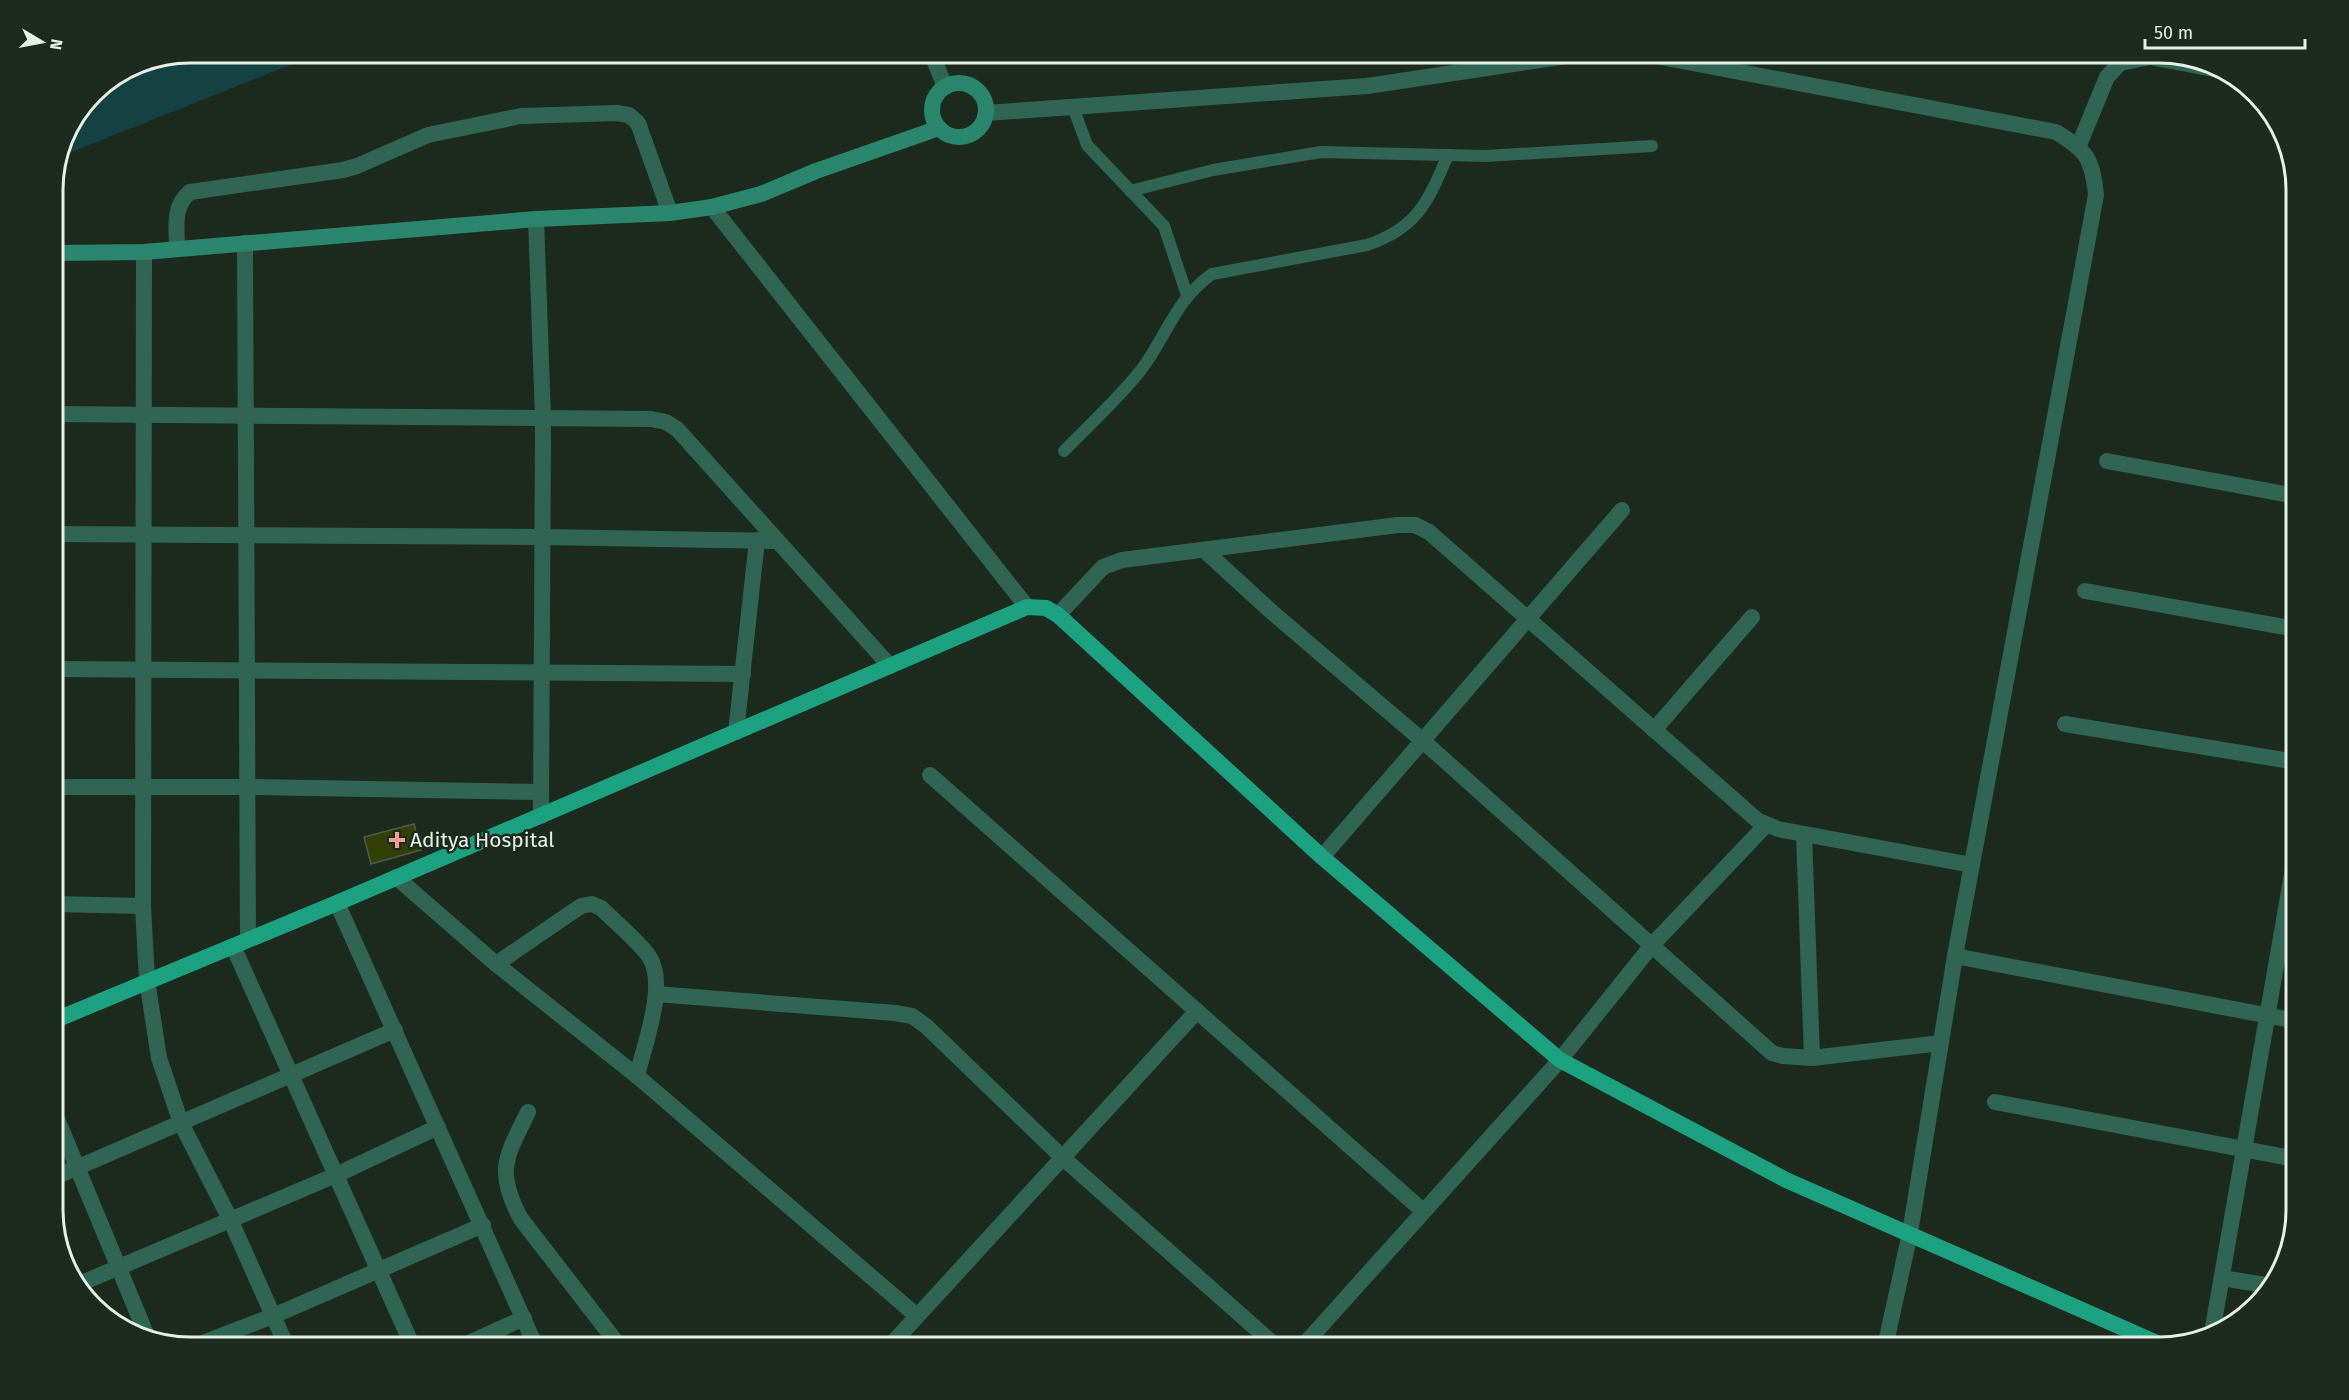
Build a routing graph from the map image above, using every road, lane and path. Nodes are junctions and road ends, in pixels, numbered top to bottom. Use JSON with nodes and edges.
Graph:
{"nodes":[{"id":1,"x":935,"y":63,"type":"edge"},
{"id":2,"x":1520,"y":63,"type":"edge"},
{"id":3,"x":1693,"y":63,"type":"edge"},
{"id":4,"x":2120,"y":63,"type":"edge"},
{"id":5,"x":945,"y":87,"type":"junction"},
{"id":6,"x":1073,"y":107,"type":"junction"},
{"id":7,"x":986,"y":113,"type":"junction"},
{"id":8,"x":939,"y":128,"type":"junction"},
{"id":9,"x":1652,"y":146,"type":"dead end"},
{"id":10,"x":2079,"y":146,"type":"junction"},
{"id":11,"x":1448,"y":155,"type":"junction"},
{"id":12,"x":1130,"y":191,"type":"junction"},
{"id":13,"x":712,"y":207,"type":"junction"},
{"id":14,"x":670,"y":213,"type":"junction"},
{"id":15,"x":536,"y":219,"type":"junction"},
{"id":16,"x":246,"y":243,"type":"junction"},
{"id":17,"x":177,"y":249,"type":"junction"},
{"id":18,"x":144,"y":252,"type":"junction"},
{"id":19,"x":63,"y":253,"type":"edge"},
{"id":20,"x":1187,"y":296,"type":"junction"},
{"id":21,"x":63,"y":414,"type":"edge"},
{"id":22,"x":142,"y":414,"type":"junction"},
{"id":23,"x":246,"y":416,"type":"junction"},
{"id":24,"x":543,"y":418,"type":"junction"},
{"id":25,"x":1064,"y":451,"type":"dead end"},
{"id":26,"x":2107,"y":461,"type":"dead end"},
{"id":27,"x":2286,"y":494,"type":"edge"},
{"id":28,"x":1622,"y":510,"type":"dead end"},
{"id":29,"x":63,"y":534,"type":"edge"},
{"id":30,"x":142,"y":534,"type":"junction"},
{"id":31,"x":247,"y":536,"type":"junction"},
{"id":32,"x":542,"y":537,"type":"junction"},
{"id":33,"x":757,"y":540,"type":"junction"},
{"id":34,"x":777,"y":541,"type":"junction"},
{"id":35,"x":1204,"y":550,"type":"junction"},
{"id":36,"x":2085,"y":591,"type":"dead end"},
{"id":37,"x":1027,"y":607,"type":"junction"},
{"id":38,"x":1058,"y":615,"type":"junction"},
{"id":39,"x":1752,"y":617,"type":"dead end"},
{"id":40,"x":1528,"y":619,"type":"junction"},
{"id":41,"x":2286,"y":627,"type":"edge"},
{"id":42,"x":890,"y":666,"type":"junction"},
{"id":43,"x":63,"y":669,"type":"edge"},
{"id":44,"x":143,"y":670,"type":"junction"},
{"id":45,"x":247,"y":671,"type":"junction"},
{"id":46,"x":540,"y":672,"type":"junction"},
{"id":47,"x":743,"y":674,"type":"junction"},
{"id":48,"x":2065,"y":724,"type":"dead end"},
{"id":49,"x":1654,"y":729,"type":"junction"},
{"id":50,"x":736,"y":732,"type":"junction"},
{"id":51,"x":1423,"y":741,"type":"junction"},
{"id":52,"x":2286,"y":760,"type":"edge"},
{"id":53,"x":930,"y":775,"type":"dead end"},
{"id":54,"x":143,"y":786,"type":"junction"},
{"id":55,"x":63,"y":787,"type":"edge"},
{"id":56,"x":248,"y":787,"type":"junction"},
{"id":57,"x":541,"y":792,"type":"junction"},
{"id":58,"x":541,"y":816,"type":"junction"},
{"id":59,"x":1766,"y":825,"type":"junction"},
{"id":60,"x":1804,"y":834,"type":"junction"},
{"id":61,"x":1322,"y":857,"type":"junction"},
{"id":62,"x":1972,"y":865,"type":"junction"},
{"id":63,"x":396,"y":877,"type":"junction"},
{"id":64,"x":337,"y":903,"type":"junction"},
{"id":65,"x":63,"y":904,"type":"edge"},
{"id":66,"x":143,"y":906,"type":"junction"},
{"id":67,"x":2286,"y":926,"type":"edge"},
{"id":68,"x":241,"y":943,"type":"junction"},
{"id":69,"x":1653,"y":944,"type":"junction"},
{"id":70,"x":1955,"y":956,"type":"junction"},
{"id":71,"x":496,"y":964,"type":"junction"},
{"id":72,"x":147,"y":980,"type":"junction"},
{"id":73,"x":657,"y":994,"type":"junction"},
{"id":74,"x":1197,"y":1011,"type":"junction"},
{"id":75,"x":2268,"y":1016,"type":"junction"},
{"id":76,"x":63,"y":1017,"type":"edge"},
{"id":77,"x":2286,"y":1019,"type":"edge"},
{"id":78,"x":395,"y":1030,"type":"junction"},
{"id":79,"x":1941,"y":1043,"type":"junction"},
{"id":80,"x":1812,"y":1058,"type":"junction"},
{"id":81,"x":1560,"y":1060,"type":"junction"},
{"id":82,"x":290,"y":1076,"type":"junction"},
{"id":83,"x":637,"y":1076,"type":"junction"},
{"id":84,"x":1995,"y":1102,"type":"dead end"},
{"id":85,"x":528,"y":1112,"type":"dead end"},
{"id":86,"x":181,"y":1123,"type":"junction"},
{"id":87,"x":438,"y":1127,"type":"junction"},
{"id":88,"x":63,"y":1133,"type":"edge"},
{"id":89,"x":2244,"y":1149,"type":"junction"},
{"id":90,"x":2286,"y":1157,"type":"edge"},
{"id":91,"x":1063,"y":1158,"type":"junction"},
{"id":92,"x":77,"y":1167,"type":"junction"},
{"id":93,"x":63,"y":1173,"type":"edge"},
{"id":94,"x":336,"y":1174,"type":"junction"},
{"id":95,"x":1423,"y":1211,"type":"junction"},
{"id":96,"x":230,"y":1219,"type":"junction"},
{"id":97,"x":483,"y":1225,"type":"junction"},
{"id":98,"x":1910,"y":1233,"type":"junction"},
{"id":99,"x":120,"y":1267,"type":"junction"},
{"id":100,"x":379,"y":1271,"type":"junction"},
{"id":101,"x":2222,"y":1278,"type":"junction"},
{"id":102,"x":85,"y":1281,"type":"edge"},
{"id":103,"x":2262,"y":1284,"type":"edge"},
{"id":104,"x":273,"y":1316,"type":"junction"},
{"id":105,"x":917,"y":1316,"type":"junction"},
{"id":106,"x":524,"y":1318,"type":"junction"},
{"id":107,"x":2214,"y":1324,"type":"edge"},
{"id":108,"x":144,"y":1328,"type":"edge"},
{"id":109,"x":218,"y":1337,"type":"edge"},
{"id":110,"x":283,"y":1337,"type":"edge"},
{"id":111,"x":409,"y":1337,"type":"edge"},
{"id":112,"x":482,"y":1337,"type":"edge"},
{"id":113,"x":532,"y":1337,"type":"edge"},
{"id":114,"x":612,"y":1337,"type":"edge"},
{"id":115,"x":899,"y":1337,"type":"edge"},
{"id":116,"x":1266,"y":1337,"type":"edge"},
{"id":117,"x":1311,"y":1337,"type":"edge"},
{"id":118,"x":1887,"y":1337,"type":"edge"},
{"id":119,"x":2144,"y":1337,"type":"edge"}],
"edges":[{"from":1,"to":5,"type":"street"},
{"from":2,"to":6,"type":"street"},
{"from":3,"to":10,"type":"street"},
{"from":4,"to":10,"type":"street"},
{"from":5,"to":7,"type":"main road"},
{"from":5,"to":8,"type":"main road"},
{"from":6,"to":7,"type":"street"},
{"from":6,"to":12,"type":"lane"},
{"from":7,"to":8,"type":"main road"},
{"from":8,"to":13,"type":"main road"},
{"from":9,"to":11,"type":"lane"},
{"from":10,"to":62,"type":"street"},
{"from":11,"to":12,"type":"lane"},
{"from":11,"to":20,"type":"lane"},
{"from":12,"to":20,"type":"lane"},
{"from":13,"to":14,"type":"main road"},
{"from":13,"to":37,"type":"street"},
{"from":14,"to":15,"type":"main road"},
{"from":14,"to":17,"type":"street"},
{"from":15,"to":16,"type":"main road"},
{"from":15,"to":24,"type":"street"},
{"from":16,"to":17,"type":"main road"},
{"from":16,"to":23,"type":"street"},
{"from":17,"to":18,"type":"main road"},
{"from":18,"to":19,"type":"main road"},
{"from":18,"to":22,"type":"street"},
{"from":20,"to":25,"type":"lane"},
{"from":21,"to":22,"type":"street"},
{"from":22,"to":23,"type":"street"},
{"from":22,"to":30,"type":"street"},
{"from":23,"to":24,"type":"street"},
{"from":23,"to":31,"type":"street"},
{"from":24,"to":32,"type":"street"},
{"from":24,"to":34,"type":"street"},
{"from":26,"to":27,"type":"street"},
{"from":28,"to":40,"type":"street"},
{"from":29,"to":30,"type":"street"},
{"from":30,"to":31,"type":"street"},
{"from":30,"to":44,"type":"street"},
{"from":31,"to":32,"type":"street"},
{"from":31,"to":45,"type":"street"},
{"from":32,"to":33,"type":"street"},
{"from":32,"to":46,"type":"street"},
{"from":33,"to":34,"type":"street"},
{"from":33,"to":47,"type":"street"},
{"from":34,"to":42,"type":"street"},
{"from":35,"to":38,"type":"street"},
{"from":35,"to":40,"type":"street"},
{"from":35,"to":51,"type":"street"},
{"from":36,"to":41,"type":"street"},
{"from":37,"to":38,"type":"main road"},
{"from":37,"to":42,"type":"main road"},
{"from":38,"to":61,"type":"main road"},
{"from":39,"to":49,"type":"street"},
{"from":40,"to":49,"type":"street"},
{"from":40,"to":51,"type":"street"},
{"from":42,"to":50,"type":"main road"},
{"from":43,"to":44,"type":"street"},
{"from":44,"to":45,"type":"street"},
{"from":44,"to":54,"type":"street"},
{"from":45,"to":46,"type":"street"},
{"from":45,"to":56,"type":"street"},
{"from":46,"to":47,"type":"street"},
{"from":46,"to":57,"type":"street"},
{"from":47,"to":50,"type":"street"},
{"from":48,"to":52,"type":"street"},
{"from":49,"to":59,"type":"street"},
{"from":50,"to":58,"type":"main road"},
{"from":51,"to":61,"type":"street"},
{"from":51,"to":69,"type":"street"},
{"from":53,"to":74,"type":"street"},
{"from":54,"to":55,"type":"street"},
{"from":54,"to":56,"type":"street"},
{"from":54,"to":66,"type":"street"},
{"from":56,"to":57,"type":"street"},
{"from":56,"to":68,"type":"street"},
{"from":57,"to":58,"type":"street"},
{"from":58,"to":63,"type":"main road"},
{"from":59,"to":60,"type":"street"},
{"from":59,"to":69,"type":"street"},
{"from":60,"to":62,"type":"street"},
{"from":60,"to":80,"type":"street"},
{"from":61,"to":81,"type":"main road"},
{"from":62,"to":70,"type":"street"},
{"from":63,"to":64,"type":"main road"},
{"from":63,"to":71,"type":"street"},
{"from":64,"to":68,"type":"main road"},
{"from":64,"to":78,"type":"street"},
{"from":65,"to":66,"type":"street"},
{"from":66,"to":72,"type":"street"},
{"from":67,"to":75,"type":"street"},
{"from":68,"to":72,"type":"main road"},
{"from":68,"to":82,"type":"street"},
{"from":69,"to":80,"type":"street"},
{"from":69,"to":81,"type":"street"},
{"from":70,"to":75,"type":"street"},
{"from":70,"to":79,"type":"street"},
{"from":71,"to":73,"type":"street"},
{"from":71,"to":83,"type":"street"},
{"from":72,"to":76,"type":"main road"},
{"from":72,"to":86,"type":"street"},
{"from":73,"to":83,"type":"street"},
{"from":73,"to":91,"type":"street"},
{"from":74,"to":91,"type":"street"},
{"from":74,"to":95,"type":"street"},
{"from":75,"to":77,"type":"street"},
{"from":75,"to":89,"type":"street"},
{"from":78,"to":82,"type":"street"},
{"from":78,"to":87,"type":"street"},
{"from":79,"to":80,"type":"street"},
{"from":79,"to":98,"type":"street"},
{"from":81,"to":95,"type":"street"},
{"from":81,"to":98,"type":"main road"},
{"from":82,"to":86,"type":"street"},
{"from":82,"to":94,"type":"street"},
{"from":83,"to":105,"type":"street"},
{"from":84,"to":89,"type":"street"},
{"from":85,"to":114,"type":"street"},
{"from":86,"to":92,"type":"street"},
{"from":86,"to":96,"type":"street"},
{"from":87,"to":94,"type":"street"},
{"from":87,"to":97,"type":"street"},
{"from":88,"to":92,"type":"street"},
{"from":89,"to":90,"type":"street"},
{"from":89,"to":101,"type":"street"},
{"from":91,"to":105,"type":"street"},
{"from":91,"to":116,"type":"street"},
{"from":92,"to":93,"type":"street"},
{"from":92,"to":99,"type":"street"},
{"from":94,"to":96,"type":"street"},
{"from":94,"to":100,"type":"street"},
{"from":95,"to":117,"type":"street"},
{"from":96,"to":99,"type":"street"},
{"from":96,"to":104,"type":"street"},
{"from":97,"to":100,"type":"street"},
{"from":97,"to":106,"type":"street"},
{"from":98,"to":118,"type":"street"},
{"from":98,"to":119,"type":"main road"},
{"from":99,"to":102,"type":"street"},
{"from":99,"to":108,"type":"street"},
{"from":100,"to":104,"type":"street"},
{"from":100,"to":111,"type":"street"},
{"from":101,"to":103,"type":"street"},
{"from":101,"to":107,"type":"street"},
{"from":104,"to":109,"type":"street"},
{"from":104,"to":110,"type":"street"},
{"from":105,"to":115,"type":"street"},
{"from":106,"to":112,"type":"street"},
{"from":106,"to":113,"type":"street"}]}
